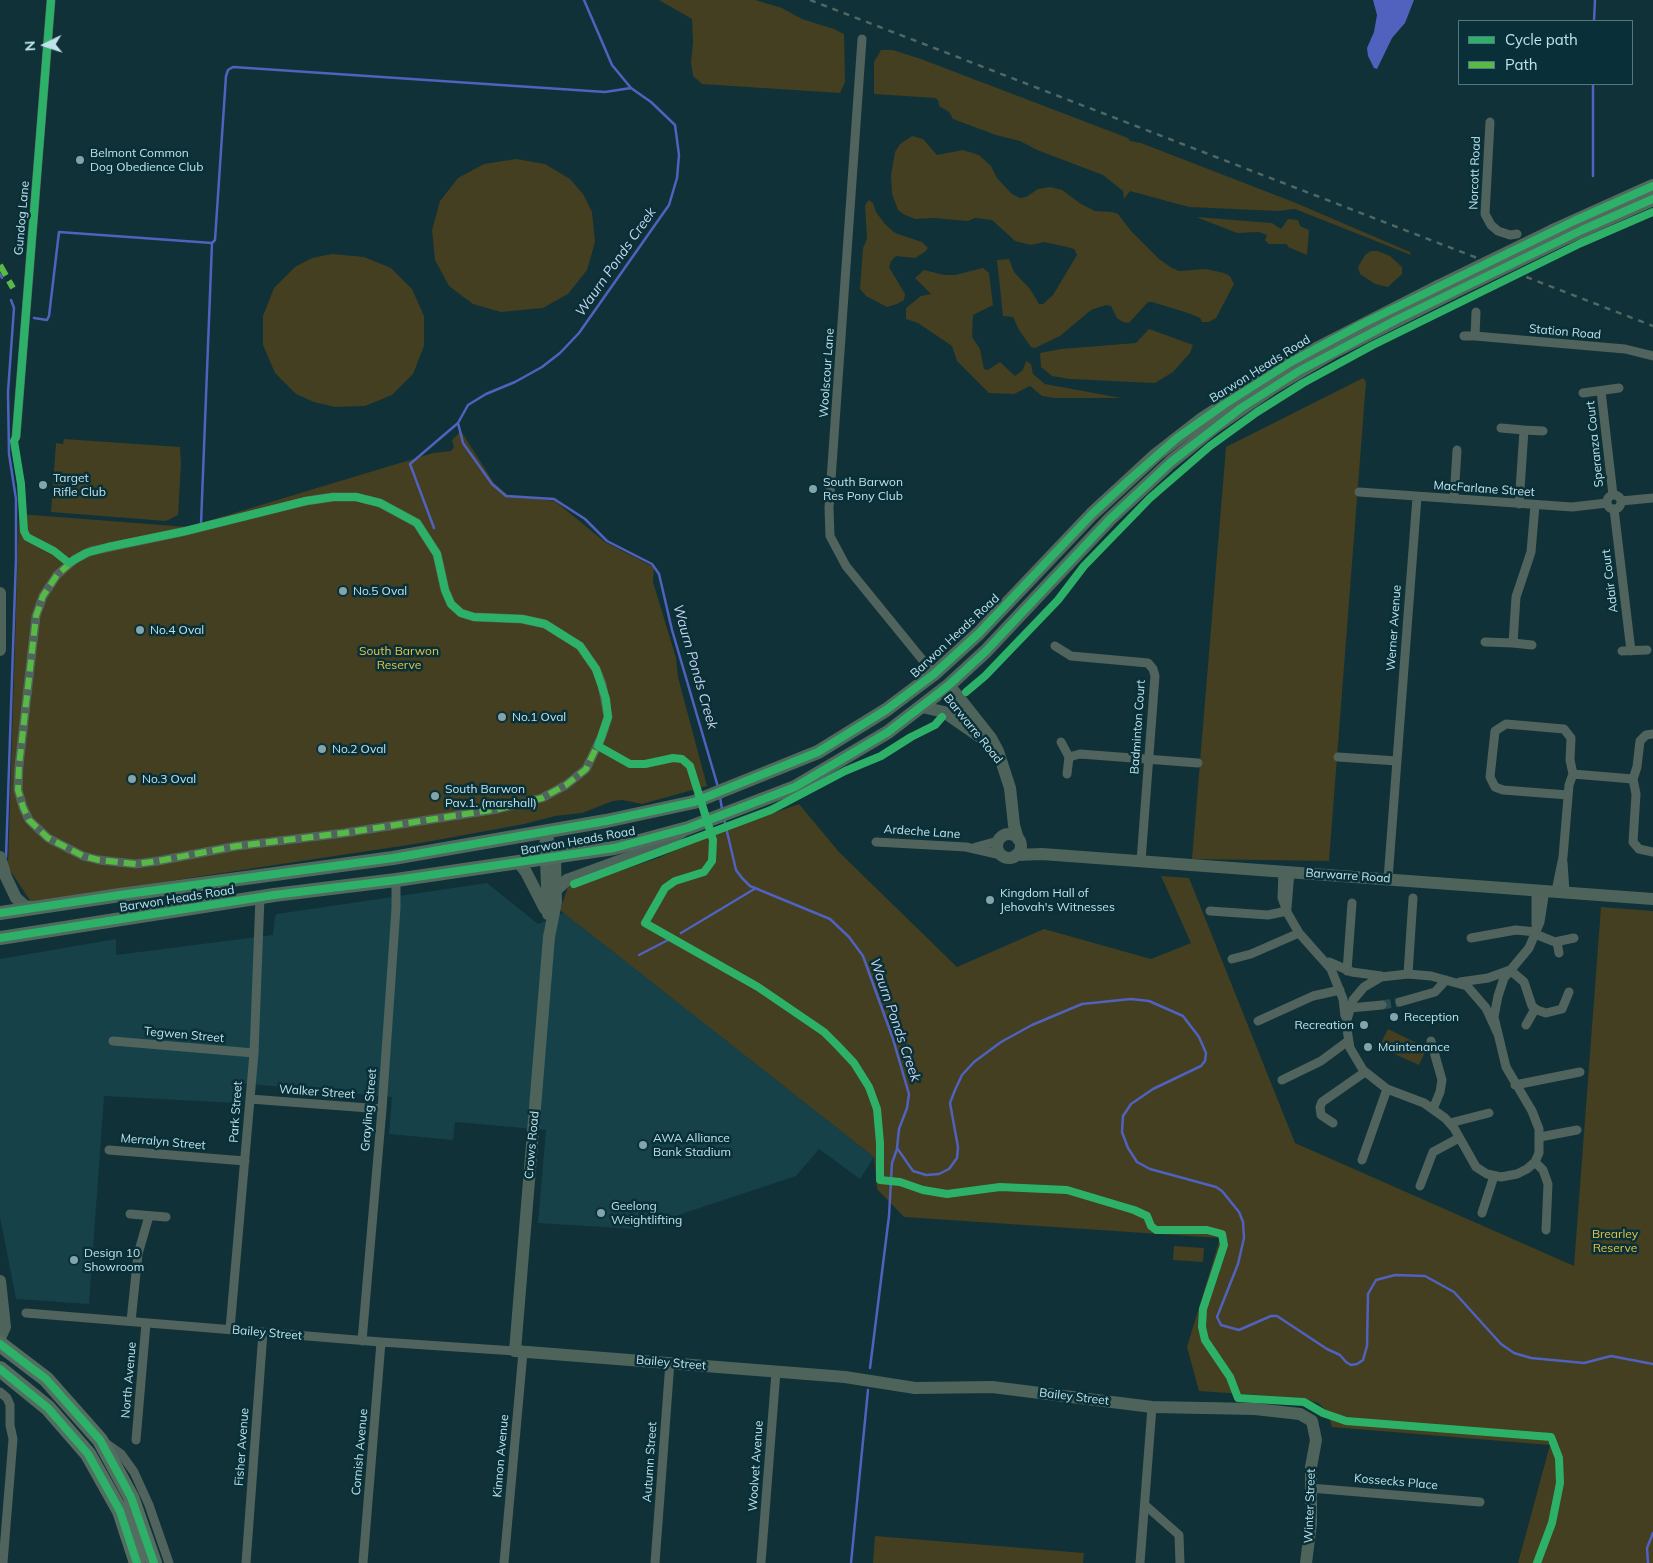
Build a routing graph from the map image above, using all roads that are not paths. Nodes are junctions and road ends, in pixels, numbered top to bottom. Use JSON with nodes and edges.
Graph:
{"nodes":[{"id":1,"x":51,"y":0,"type":"edge"},
{"id":2,"x":862,"y":39,"type":"dead end"},
{"id":3,"x":1490,"y":122,"type":"dead end"},
{"id":4,"x":1653,"y":186,"type":"edge"},
{"id":5,"x":1653,"y":199,"type":"edge"},
{"id":6,"x":1517,"y":234,"type":"dead end"},
{"id":7,"x":1476,"y":312,"type":"dead end"},
{"id":8,"x":1464,"y":336,"type":"dead end"},
{"id":9,"x":1475,"y":336,"type":"junction"},
{"id":10,"x":1653,"y":356,"type":"edge"},
{"id":11,"x":1619,"y":388,"type":"dead end"},
{"id":12,"x":1602,"y":391,"type":"junction"},
{"id":13,"x":1583,"y":393,"type":"dead end"},
{"id":14,"x":1501,"y":428,"type":"dead end"},
{"id":15,"x":1524,"y":430,"type":"junction"},
{"id":16,"x":1543,"y":431,"type":"dead end"},
{"id":17,"x":16,"y":437,"type":"dead end"},
{"id":18,"x":1458,"y":450,"type":"dead end"},
{"id":19,"x":1359,"y":492,"type":"dead end"},
{"id":20,"x":1613,"y":495,"type":"junction"},
{"id":21,"x":1416,"y":496,"type":"junction"},
{"id":22,"x":1653,"y":498,"type":"edge"},
{"id":23,"x":1454,"y":499,"type":"junction"},
{"id":24,"x":1621,"y":501,"type":"junction"},
{"id":25,"x":1607,"y":503,"type":"junction"},
{"id":26,"x":1519,"y":504,"type":"junction"},
{"id":27,"x":1535,"y":505,"type":"junction"},
{"id":28,"x":1614,"y":509,"type":"junction"},
{"id":29,"x":0,"y":592,"type":"edge"},
{"id":30,"x":1485,"y":642,"type":"dead end"},
{"id":31,"x":1513,"y":643,"type":"junction"},
{"id":32,"x":1532,"y":645,"type":"dead end"},
{"id":33,"x":1055,"y":646,"type":"dead end"},
{"id":34,"x":0,"y":650,"type":"edge"},
{"id":35,"x":1647,"y":650,"type":"dead end"},
{"id":36,"x":934,"y":674,"type":"junction"},
{"id":37,"x":945,"y":688,"type":"junction"},
{"id":38,"x":922,"y":707,"type":"junction"},
{"id":39,"x":1653,"y":734,"type":"edge"},
{"id":40,"x":983,"y":739,"type":"junction"},
{"id":41,"x":1061,"y":742,"type":"dead end"},
{"id":42,"x":598,"y":746,"type":"joint"},
{"id":43,"x":1068,"y":757,"type":"junction"},
{"id":44,"x":1338,"y":757,"type":"dead end"},
{"id":45,"x":1148,"y":759,"type":"junction"},
{"id":46,"x":1397,"y":762,"type":"junction"},
{"id":47,"x":1198,"y":763,"type":"dead end"},
{"id":48,"x":1004,"y":769,"type":"junction"},
{"id":49,"x":1067,"y":774,"type":"dead end"},
{"id":50,"x":1573,"y":774,"type":"junction"},
{"id":51,"x":1633,"y":778,"type":"junction"},
{"id":52,"x":1011,"y":794,"type":"junction"},
{"id":53,"x":1568,"y":794,"type":"junction"},
{"id":54,"x":694,"y":826,"type":"junction"},
{"id":55,"x":547,"y":832,"type":"junction"},
{"id":56,"x":1001,"y":838,"type":"junction"},
{"id":57,"x":1019,"y":840,"type":"junction"},
{"id":58,"x":876,"y":842,"type":"dead end"},
{"id":59,"x":966,"y":847,"type":"junction"},
{"id":60,"x":1653,"y":852,"type":"edge"},
{"id":61,"x":1042,"y":854,"type":"junction"},
{"id":62,"x":1001,"y":855,"type":"junction"},
{"id":63,"x":1016,"y":855,"type":"junction"},
{"id":64,"x":0,"y":857,"type":"edge"},
{"id":65,"x":551,"y":858,"type":"junction"},
{"id":66,"x":1141,"y":860,"type":"junction"},
{"id":67,"x":519,"y":863,"type":"junction"},
{"id":68,"x":1287,"y":871,"type":"junction"},
{"id":69,"x":1388,"y":878,"type":"junction"},
{"id":70,"x":396,"y":880,"type":"junction"},
{"id":71,"x":556,"y":890,"type":"junction"},
{"id":72,"x":1550,"y":891,"type":"junction"},
{"id":73,"x":260,"y":897,"type":"junction"},
{"id":74,"x":1413,"y":898,"type":"dead end"},
{"id":75,"x":1653,"y":899,"type":"edge"},
{"id":76,"x":1352,"y":903,"type":"dead end"},
{"id":77,"x":546,"y":905,"type":"junction"},
{"id":78,"x":35,"y":908,"type":"junction"},
{"id":79,"x":1287,"y":910,"type":"junction"},
{"id":80,"x":1210,"y":911,"type":"dead end"},
{"id":81,"x":0,"y":914,"type":"edge"},
{"id":82,"x":1536,"y":933,"type":"junction"},
{"id":83,"x":1299,"y":934,"type":"junction"},
{"id":84,"x":0,"y":938,"type":"edge"},
{"id":85,"x":1471,"y":938,"type":"dead end"},
{"id":86,"x":1574,"y":938,"type":"dead end"},
{"id":87,"x":548,"y":939,"type":"junction"},
{"id":88,"x":1557,"y":942,"type":"junction"},
{"id":89,"x":1559,"y":953,"type":"dead end"},
{"id":90,"x":1321,"y":956,"type":"junction"},
{"id":91,"x":1232,"y":959,"type":"dead end"},
{"id":92,"x":1510,"y":970,"type":"junction"},
{"id":93,"x":1347,"y":971,"type":"junction"},
{"id":94,"x":1408,"y":974,"type":"junction"},
{"id":95,"x":1387,"y":976,"type":"junction"},
{"id":96,"x":1449,"y":981,"type":"junction"},
{"id":97,"x":1340,"y":990,"type":"junction"},
{"id":98,"x":1569,"y":992,"type":"dead end"},
{"id":99,"x":1400,"y":1002,"type":"tunnel mouth"},
{"id":100,"x":1382,"y":1005,"type":"tunnel mouth"},
{"id":101,"x":1350,"y":1008,"type":"junction"},
{"id":102,"x":1535,"y":1009,"type":"junction"},
{"id":103,"x":1258,"y":1021,"type":"dead end"},
{"id":104,"x":1346,"y":1023,"type":"junction"},
{"id":105,"x":1526,"y":1025,"type":"dead end"},
{"id":106,"x":1497,"y":1032,"type":"junction"},
{"id":107,"x":113,"y":1041,"type":"dead end"},
{"id":108,"x":1348,"y":1041,"type":"junction"},
{"id":109,"x":1431,"y":1041,"type":"dead end"},
{"id":110,"x":254,"y":1053,"type":"junction"},
{"id":111,"x":1365,"y":1072,"type":"junction"},
{"id":112,"x":1580,"y":1072,"type":"dead end"},
{"id":113,"x":1282,"y":1080,"type":"dead end"},
{"id":114,"x":1515,"y":1085,"type":"junction"},
{"id":115,"x":1387,"y":1089,"type":"junction"},
{"id":116,"x":250,"y":1099,"type":"junction"},
{"id":117,"x":1432,"y":1108,"type":"junction"},
{"id":118,"x":382,"y":1109,"type":"junction"},
{"id":119,"x":1489,"y":1113,"type":"dead end"},
{"id":120,"x":1333,"y":1123,"type":"dead end"},
{"id":121,"x":1450,"y":1123,"type":"junction"},
{"id":122,"x":1576,"y":1130,"type":"dead end"},
{"id":123,"x":1540,"y":1137,"type":"junction"},
{"id":124,"x":1459,"y":1138,"type":"junction"},
{"id":125,"x":109,"y":1150,"type":"dead end"},
{"id":126,"x":1362,"y":1160,"type":"dead end"},
{"id":127,"x":245,"y":1161,"type":"junction"},
{"id":128,"x":1535,"y":1162,"type":"junction"},
{"id":129,"x":1494,"y":1176,"type":"junction"},
{"id":130,"x":1420,"y":1186,"type":"dead end"},
{"id":131,"x":1482,"y":1213,"type":"dead end"},
{"id":132,"x":130,"y":1214,"type":"dead end"},
{"id":133,"x":149,"y":1216,"type":"junction"},
{"id":134,"x":166,"y":1217,"type":"dead end"},
{"id":135,"x":1546,"y":1230,"type":"dead end"},
{"id":136,"x":0,"y":1281,"type":"edge"},
{"id":137,"x":26,"y":1313,"type":"dead end"},
{"id":138,"x":131,"y":1322,"type":"junction"},
{"id":139,"x":146,"y":1323,"type":"junction"},
{"id":140,"x":230,"y":1329,"type":"junction"},
{"id":141,"x":263,"y":1332,"type":"junction"},
{"id":142,"x":0,"y":1338,"type":"edge"},
{"id":143,"x":362,"y":1341,"type":"junction"},
{"id":144,"x":381,"y":1342,"type":"junction"},
{"id":145,"x":0,"y":1344,"type":"edge"},
{"id":146,"x":519,"y":1351,"type":"junction"},
{"id":147,"x":670,"y":1362,"type":"junction"},
{"id":148,"x":0,"y":1369,"type":"edge"},
{"id":149,"x":776,"y":1372,"type":"junction"},
{"id":150,"x":0,"y":1392,"type":"edge"},
{"id":151,"x":1152,"y":1407,"type":"junction"},
{"id":152,"x":1312,"y":1421,"type":"joint"},
{"id":153,"x":100,"y":1440,"type":"junction"},
{"id":154,"x":136,"y":1440,"type":"dead end"},
{"id":155,"x":1310,"y":1488,"type":"junction"},
{"id":156,"x":1480,"y":1502,"type":"dead end"},
{"id":157,"x":1145,"y":1505,"type":"junction"},
{"id":158,"x":3,"y":1563,"type":"edge"},
{"id":159,"x":137,"y":1563,"type":"edge"},
{"id":160,"x":154,"y":1563,"type":"edge"},
{"id":161,"x":169,"y":1563,"type":"edge"},
{"id":162,"x":246,"y":1563,"type":"edge"},
{"id":163,"x":363,"y":1563,"type":"edge"},
{"id":164,"x":504,"y":1563,"type":"edge"},
{"id":165,"x":655,"y":1563,"type":"edge"},
{"id":166,"x":761,"y":1563,"type":"edge"},
{"id":167,"x":1140,"y":1563,"type":"edge"},
{"id":168,"x":1180,"y":1563,"type":"edge"},
{"id":169,"x":1306,"y":1563,"type":"edge"}],
"edges":[{"from":1,"to":17,"type":"street","name":"Gundog Lane"},
{"from":2,"to":36,"type":"street","name":"Woolscour Lane"},
{"from":3,"to":6,"type":"street","name":"Norcott Road"},
{"from":4,"to":36,"type":"main road","name":"Barwon Heads Road","bridge":true},
{"from":5,"to":37,"type":"main road","name":"Barwon Heads Road","bridge":true},
{"from":7,"to":9,"type":"street"},
{"from":8,"to":9,"type":"street","name":"Station Road"},
{"from":9,"to":10,"type":"street","name":"Station Road"},
{"from":11,"to":12,"type":"street","name":"Speranza Court"},
{"from":12,"to":13,"type":"street","name":"Speranza Court"},
{"from":12,"to":20,"type":"street","name":"Speranza Court"},
{"from":14,"to":15,"type":"street"},
{"from":15,"to":16,"type":"street"},
{"from":15,"to":26,"type":"street"},
{"from":18,"to":23,"type":"street"},
{"from":19,"to":21,"type":"street","name":"MacFarlane Street"},
{"from":20,"to":24,"type":"street"},
{"from":20,"to":25,"type":"street"},
{"from":21,"to":23,"type":"street","name":"MacFarlane Street"},
{"from":21,"to":46,"type":"street","name":"Werner Avenue"},
{"from":22,"to":24,"type":"street"},
{"from":23,"to":26,"type":"street","name":"MacFarlane Street"},
{"from":24,"to":28,"type":"street"},
{"from":25,"to":27,"type":"street","name":"MacFarlane Street"},
{"from":25,"to":28,"type":"street"},
{"from":26,"to":27,"type":"street","name":"MacFarlane Street"},
{"from":27,"to":31,"type":"street"},
{"from":28,"to":35,"type":"street","name":"Adair Court"},
{"from":29,"to":34,"type":"street"},
{"from":30,"to":31,"type":"street"},
{"from":31,"to":32,"type":"street"},
{"from":33,"to":45,"type":"street","name":"Badminton Court"},
{"from":36,"to":37,"type":"main road"},
{"from":36,"to":55,"type":"main road","name":"Barwon Heads Road"},
{"from":37,"to":38,"type":"main road","name":"Barwon Heads Road"},
{"from":37,"to":40,"type":"street","name":"Barwarre Road"},
{"from":37,"to":48,"type":"street","name":"Barwarre Road"},
{"from":38,"to":40,"type":"street"},
{"from":38,"to":54,"type":"main road","name":"Barwon Heads Road"},
{"from":39,"to":51,"type":"street"},
{"from":40,"to":48,"type":"street","name":"Barwarre Road"},
{"from":41,"to":43,"type":"street"},
{"from":42,"to":42,"type":"street"},
{"from":43,"to":45,"type":"street"},
{"from":43,"to":49,"type":"street"},
{"from":44,"to":46,"type":"street"},
{"from":45,"to":47,"type":"street"},
{"from":45,"to":66,"type":"street","name":"Badminton Court"},
{"from":46,"to":69,"type":"street","name":"Werner Avenue"},
{"from":48,"to":52,"type":"street","name":"Barwarre Road"},
{"from":50,"to":51,"type":"street"},
{"from":50,"to":53,"type":"street"},
{"from":50,"to":53,"type":"street"},
{"from":51,"to":60,"type":"street"},
{"from":52,"to":56,"type":"street","name":"Barwarre Road"},
{"from":52,"to":57,"type":"street","name":"Barwarre Road"},
{"from":53,"to":72,"type":"street"},
{"from":54,"to":65,"type":"main road","name":"Barwon Heads Road"},
{"from":54,"to":71,"type":"street"},
{"from":55,"to":65,"type":"main road"},
{"from":55,"to":78,"type":"main road","name":"Barwon Heads Road"},
{"from":56,"to":57,"type":"street"},
{"from":56,"to":59,"type":"street","name":"Ardeche Lane"},
{"from":56,"to":62,"type":"street"},
{"from":57,"to":61,"type":"street","name":"Barwarre Road"},
{"from":57,"to":63,"type":"street"},
{"from":58,"to":59,"type":"street","name":"Ardeche Lane"},
{"from":59,"to":62,"type":"street","name":"Ardeche Lane"},
{"from":61,"to":63,"type":"street","name":"Barwarre Road"},
{"from":61,"to":66,"type":"street","name":"Barwarre Road"},
{"from":62,"to":63,"type":"street"},
{"from":64,"to":78,"type":"street"},
{"from":65,"to":67,"type":"main road","name":"Barwon Heads Road"},
{"from":65,"to":71,"type":"street","name":"Crows Road"},
{"from":65,"to":77,"type":"street"},
{"from":66,"to":68,"type":"street","name":"Barwarre Road"},
{"from":67,"to":70,"type":"main road","name":"Barwon Heads Road"},
{"from":67,"to":77,"type":"street"},
{"from":68,"to":69,"type":"street","name":"Barwarre Road"},
{"from":68,"to":79,"type":"street"},
{"from":69,"to":72,"type":"street","name":"Barwarre Road"},
{"from":70,"to":73,"type":"main road","name":"Barwon Heads Road"},
{"from":70,"to":118,"type":"street","name":"Grayling Street"},
{"from":71,"to":87,"type":"street","name":"Crows Road"},
{"from":72,"to":75,"type":"street","name":"Barwarre Road"},
{"from":72,"to":82,"type":"street"},
{"from":73,"to":84,"type":"main road","name":"Barwon Heads Road"},
{"from":73,"to":110,"type":"street","name":"Park Street"},
{"from":74,"to":94,"type":"street"},
{"from":76,"to":93,"type":"street"},
{"from":77,"to":87,"type":"street","name":"Crows Road"},
{"from":78,"to":81,"type":"main road","name":"Barwon Heads Road"},
{"from":79,"to":80,"type":"street"},
{"from":79,"to":83,"type":"street"},
{"from":82,"to":85,"type":"street"},
{"from":82,"to":88,"type":"street"},
{"from":82,"to":92,"type":"street"},
{"from":83,"to":90,"type":"street"},
{"from":83,"to":91,"type":"street"},
{"from":86,"to":88,"type":"street"},
{"from":87,"to":146,"type":"street","name":"Crows Road"},
{"from":88,"to":89,"type":"street"},
{"from":90,"to":93,"type":"street"},
{"from":90,"to":97,"type":"street"},
{"from":92,"to":96,"type":"street"},
{"from":92,"to":102,"type":"street"},
{"from":92,"to":106,"type":"street"},
{"from":93,"to":95,"type":"street"},
{"from":94,"to":95,"type":"street"},
{"from":94,"to":96,"type":"street"},
{"from":95,"to":101,"type":"street"},
{"from":96,"to":99,"type":"street"},
{"from":96,"to":106,"type":"street"},
{"from":97,"to":103,"type":"street"},
{"from":97,"to":104,"type":"street"},
{"from":98,"to":102,"type":"street"},
{"from":100,"to":101,"type":"street"},
{"from":101,"to":104,"type":"street"},
{"from":102,"to":105,"type":"street"},
{"from":104,"to":108,"type":"street"},
{"from":106,"to":114,"type":"street"},
{"from":107,"to":110,"type":"street","name":"Tegwen Street"},
{"from":108,"to":111,"type":"street"},
{"from":108,"to":113,"type":"street"},
{"from":109,"to":117,"type":"street"},
{"from":110,"to":116,"type":"street","name":"Park Street"},
{"from":111,"to":115,"type":"street"},
{"from":111,"to":120,"type":"street"},
{"from":112,"to":114,"type":"street"},
{"from":114,"to":123,"type":"street"},
{"from":115,"to":117,"type":"street"},
{"from":115,"to":126,"type":"street"},
{"from":116,"to":118,"type":"street","name":"Walker Street"},
{"from":116,"to":127,"type":"street","name":"Park Street"},
{"from":117,"to":121,"type":"street"},
{"from":118,"to":143,"type":"street","name":"Grayling Street"},
{"from":119,"to":121,"type":"street"},
{"from":121,"to":124,"type":"street"},
{"from":122,"to":123,"type":"street"},
{"from":123,"to":128,"type":"street"},
{"from":124,"to":129,"type":"street"},
{"from":124,"to":130,"type":"street"},
{"from":125,"to":127,"type":"street","name":"Merralyn Street"},
{"from":127,"to":140,"type":"street","name":"Park Street"},
{"from":128,"to":129,"type":"street"},
{"from":128,"to":135,"type":"street"},
{"from":129,"to":131,"type":"street"},
{"from":132,"to":133,"type":"street"},
{"from":133,"to":134,"type":"street"},
{"from":133,"to":138,"type":"street"},
{"from":136,"to":142,"type":"street"},
{"from":137,"to":138,"type":"street","name":"Bailey Street"},
{"from":138,"to":139,"type":"street","name":"Bailey Street"},
{"from":139,"to":140,"type":"street","name":"Bailey Street"},
{"from":139,"to":154,"type":"street","name":"North Avenue"},
{"from":140,"to":141,"type":"street","name":"Bailey Street"},
{"from":141,"to":143,"type":"street","name":"Bailey Street"},
{"from":141,"to":162,"type":"street","name":"Fisher Avenue"},
{"from":143,"to":144,"type":"street","name":"Bailey Street"},
{"from":144,"to":146,"type":"street","name":"Bailey Street"},
{"from":144,"to":163,"type":"street","name":"Cornish Avenue"},
{"from":145,"to":153,"type":"highway"},
{"from":146,"to":147,"type":"street","name":"Bailey Street"},
{"from":146,"to":164,"type":"street","name":"Kinnon Avenue"},
{"from":147,"to":149,"type":"street","name":"Bailey Street"},
{"from":147,"to":165,"type":"street","name":"Autumn Street"},
{"from":148,"to":159,"type":"highway"},
{"from":149,"to":151,"type":"street","name":"Bailey Street"},
{"from":149,"to":166,"type":"street","name":"Woolvet Avenue"},
{"from":150,"to":158,"type":"street"},
{"from":151,"to":152,"type":"street","name":"Bailey Street"},
{"from":151,"to":157,"type":"street"},
{"from":152,"to":155,"type":"street","name":"Winter Street"},
{"from":153,"to":160,"type":"highway"},
{"from":153,"to":161,"type":"street"},
{"from":155,"to":156,"type":"street","name":"Kossecks Place"},
{"from":155,"to":169,"type":"street","name":"Winter Street"},
{"from":157,"to":167,"type":"street"},
{"from":157,"to":168,"type":"street"}]}
